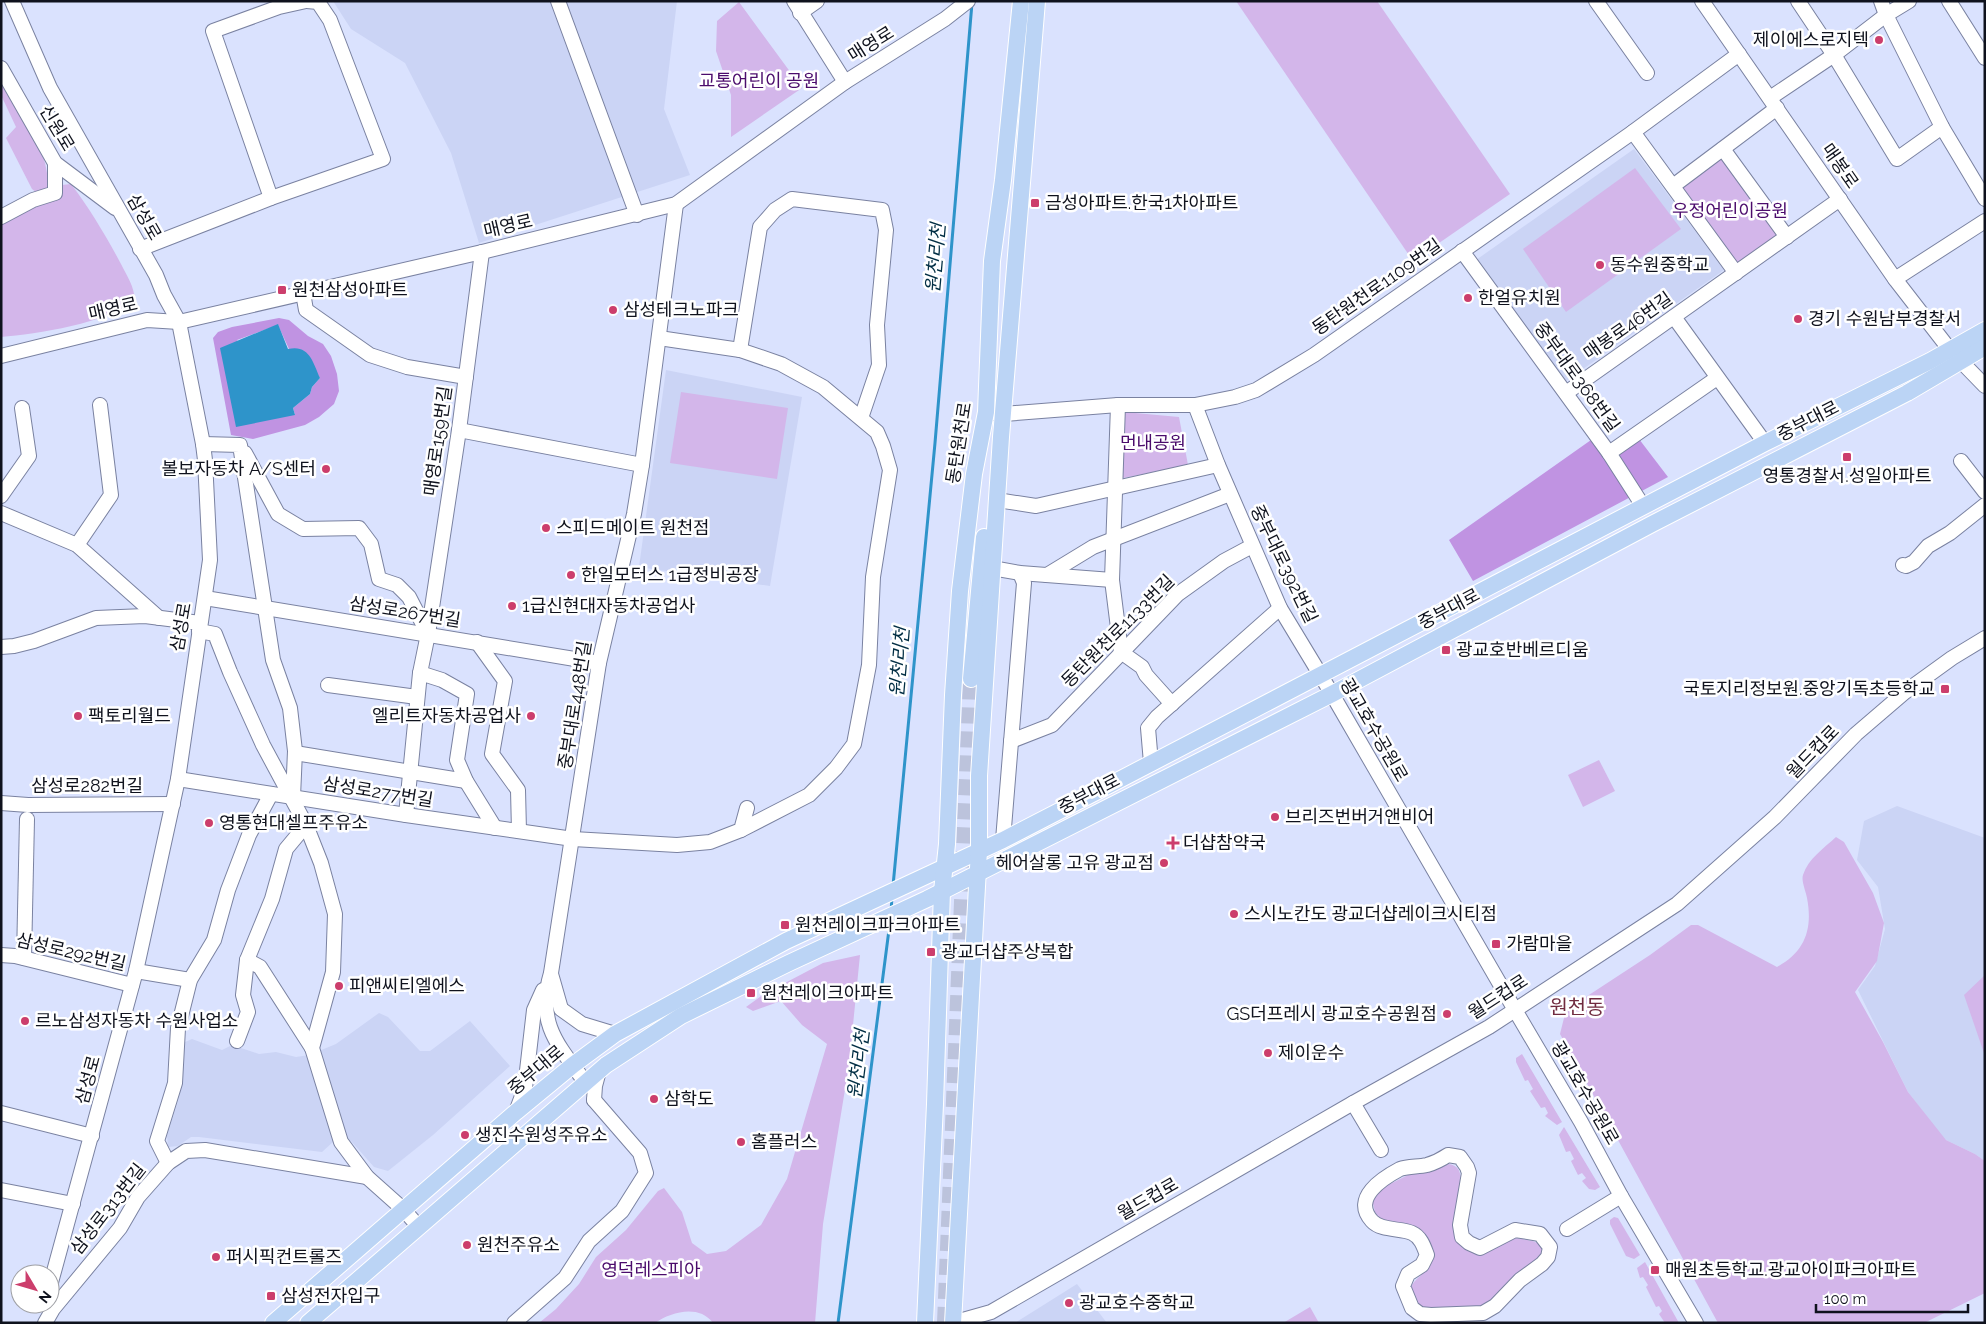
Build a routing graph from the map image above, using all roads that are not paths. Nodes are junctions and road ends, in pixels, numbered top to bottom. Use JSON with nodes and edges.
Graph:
{"nodes":[{"id":1,"x":12,"y":1,"type":"edge"},
{"id":2,"x":307,"y":1,"type":"edge"},
{"id":3,"x":558,"y":1,"type":"edge"},
{"id":4,"x":817,"y":1,"type":"edge"},
{"id":5,"x":968,"y":1,"type":"edge"},
{"id":6,"x":1020,"y":1,"type":"edge"},
{"id":7,"x":1037,"y":1,"type":"edge"},
{"id":8,"x":1596,"y":1,"type":"edge"},
{"id":9,"x":1702,"y":1,"type":"edge"},
{"id":10,"x":1881,"y":1,"type":"edge"},
{"id":11,"x":1909,"y":1,"type":"edge"},
{"id":12,"x":1949,"y":1,"type":"edge"},
{"id":13,"x":1803,"y":3,"type":"edge"},
{"id":14,"x":797,"y":7,"type":"edge"},
{"id":15,"x":1886,"y":15,"type":"junction"},
{"id":16,"x":1739,"y":54,"type":"junction"},
{"id":17,"x":1834,"y":55,"type":"junction"},
{"id":18,"x":1985,"y":58,"type":"edge"},
{"id":19,"x":1,"y":68,"type":"edge"},
{"id":20,"x":1647,"y":73,"type":"dead end"},
{"id":21,"x":845,"y":82,"type":"junction"},
{"id":22,"x":1774,"y":103,"type":"junction"},
{"id":23,"x":1942,"y":127,"type":"junction"},
{"id":24,"x":1633,"y":132,"type":"junction"},
{"id":25,"x":1723,"y":149,"type":"junction"},
{"id":26,"x":55,"y":163,"type":"junction"},
{"id":27,"x":1673,"y":186,"type":"junction"},
{"id":28,"x":271,"y":198,"type":"junction"},
{"id":29,"x":1840,"y":199,"type":"junction"},
{"id":30,"x":1985,"y":199,"type":"edge"},
{"id":31,"x":676,"y":204,"type":"junction"},
{"id":32,"x":119,"y":212,"type":"junction"},
{"id":33,"x":637,"y":215,"type":"junction"},
{"id":34,"x":1,"y":217,"type":"edge"},
{"id":35,"x":1985,"y":221,"type":"edge"},
{"id":36,"x":1786,"y":236,"type":"junction"},
{"id":37,"x":140,"y":249,"type":"junction"},
{"id":38,"x":1462,"y":251,"type":"junction"},
{"id":39,"x":482,"y":252,"type":"junction"},
{"id":40,"x":1736,"y":273,"type":"junction"},
{"id":41,"x":1895,"y":280,"type":"junction"},
{"id":42,"x":303,"y":293,"type":"junction"},
{"id":43,"x":1674,"y":317,"type":"junction"},
{"id":44,"x":179,"y":322,"type":"junction"},
{"id":45,"x":1985,"y":330,"type":"edge"},
{"id":46,"x":659,"y":338,"type":"junction"},
{"id":47,"x":1985,"y":347,"type":"edge"},
{"id":48,"x":740,"y":350,"type":"junction"},
{"id":49,"x":1,"y":356,"type":"edge"},
{"id":50,"x":1956,"y":356,"type":"junction"},
{"id":51,"x":466,"y":376,"type":"junction"},
{"id":52,"x":1899,"y":376,"type":"junction"},
{"id":53,"x":1716,"y":378,"type":"junction"},
{"id":54,"x":1985,"y":386,"type":"edge"},
{"id":55,"x":1907,"y":393,"type":"junction"},
{"id":56,"x":1566,"y":394,"type":"junction"},
{"id":57,"x":100,"y":405,"type":"dead end"},
{"id":58,"x":1118,"y":405,"type":"junction"},
{"id":59,"x":1195,"y":405,"type":"junction"},
{"id":60,"x":22,"y":408,"type":"dead end"},
{"id":61,"x":986,"y":412,"type":"junction"},
{"id":62,"x":1004,"y":414,"type":"junction"},
{"id":63,"x":861,"y":418,"type":"junction"},
{"id":64,"x":459,"y":430,"type":"junction"},
{"id":65,"x":1764,"y":443,"type":"junction"},
{"id":66,"x":202,"y":444,"type":"junction"},
{"id":67,"x":240,"y":445,"type":"junction"},
{"id":68,"x":1609,"y":453,"type":"junction"},
{"id":69,"x":1962,"y":461,"type":"dead end"},
{"id":70,"x":642,"y":465,"type":"junction"},
{"id":71,"x":1218,"y":465,"type":"junction"},
{"id":72,"x":1115,"y":488,"type":"junction"},
{"id":73,"x":1985,"y":492,"type":"edge"},
{"id":74,"x":1230,"y":494,"type":"junction"},
{"id":75,"x":1,"y":496,"type":"edge"},
{"id":76,"x":997,"y":500,"type":"junction"},
{"id":77,"x":1985,"y":505,"type":"edge"},
{"id":78,"x":1643,"y":506,"type":"junction"},
{"id":79,"x":1,"y":513,"type":"edge"},
{"id":80,"x":1113,"y":539,"type":"junction"},
{"id":81,"x":77,"y":545,"type":"junction"},
{"id":82,"x":1252,"y":546,"type":"junction"},
{"id":83,"x":1903,"y":565,"type":"dead end"},
{"id":84,"x":992,"y":568,"type":"junction"},
{"id":85,"x":1020,"y":573,"type":"junction"},
{"id":86,"x":1047,"y":575,"type":"junction"},
{"id":87,"x":1112,"y":580,"type":"junction"},
{"id":88,"x":205,"y":598,"type":"junction"},
{"id":89,"x":264,"y":608,"type":"junction"},
{"id":90,"x":1280,"y":608,"type":"junction"},
{"id":91,"x":159,"y":618,"type":"junction"},
{"id":92,"x":199,"y":627,"type":"junction"},
{"id":93,"x":428,"y":634,"type":"junction"},
{"id":94,"x":1985,"y":638,"type":"edge"},
{"id":95,"x":477,"y":642,"type":"junction"},
{"id":96,"x":1,"y":647,"type":"edge"},
{"id":97,"x":1121,"y":652,"type":"junction"},
{"id":98,"x":599,"y":662,"type":"junction"},
{"id":99,"x":420,"y":673,"type":"junction"},
{"id":100,"x":1320,"y":675,"type":"junction"},
{"id":101,"x":328,"y":685,"type":"dead end"},
{"id":102,"x":1332,"y":694,"type":"junction"},
{"id":103,"x":418,"y":697,"type":"junction"},
{"id":104,"x":1172,"y":704,"type":"junction"},
{"id":105,"x":1011,"y":741,"type":"junction"},
{"id":106,"x":295,"y":752,"type":"junction"},
{"id":107,"x":1151,"y":763,"type":"junction"},
{"id":108,"x":410,"y":772,"type":"junction"},
{"id":109,"x":178,"y":778,"type":"junction"},
{"id":110,"x":466,"y":781,"type":"junction"},
{"id":111,"x":271,"y":794,"type":"junction"},
{"id":112,"x":293,"y":798,"type":"junction"},
{"id":113,"x":1,"y":803,"type":"edge"},
{"id":114,"x":173,"y":804,"type":"junction"},
{"id":115,"x":747,"y":808,"type":"dead end"},
{"id":116,"x":406,"y":815,"type":"junction"},
{"id":117,"x":27,"y":819,"type":"dead end"},
{"id":118,"x":306,"y":825,"type":"junction"},
{"id":119,"x":495,"y":828,"type":"junction"},
{"id":120,"x":741,"y":830,"type":"junction"},
{"id":121,"x":519,"y":831,"type":"junction"},
{"id":122,"x":573,"y":839,"type":"junction"},
{"id":123,"x":1003,"y":840,"type":"junction"},
{"id":124,"x":979,"y":850,"type":"junction"},
{"id":125,"x":938,"y":870,"type":"junction"},
{"id":126,"x":977,"y":872,"type":"junction"},
{"id":127,"x":942,"y":891,"type":"junction"},
{"id":128,"x":1,"y":955,"type":"edge"},
{"id":129,"x":24,"y":958,"type":"junction"},
{"id":130,"x":247,"y":960,"type":"junction"},
{"id":131,"x":136,"y":971,"type":"junction"},
{"id":132,"x":551,"y":973,"type":"junction"},
{"id":133,"x":190,"y":980,"type":"junction"},
{"id":134,"x":132,"y":985,"type":"junction"},
{"id":135,"x":1515,"y":1010,"type":"junction"},
{"id":136,"x":615,"y":1034,"type":"junction"},
{"id":137,"x":237,"y":1041,"type":"dead end"},
{"id":138,"x":312,"y":1048,"type":"junction"},
{"id":139,"x":573,"y":1065,"type":"junction"},
{"id":140,"x":599,"y":1071,"type":"junction"},
{"id":141,"x":586,"y":1083,"type":"junction"},
{"id":142,"x":536,"y":1096,"type":"junction"},
{"id":143,"x":569,"y":1097,"type":"junction"},
{"id":144,"x":594,"y":1100,"type":"junction"},
{"id":145,"x":1352,"y":1103,"type":"junction"},
{"id":146,"x":516,"y":1112,"type":"junction"},
{"id":147,"x":1,"y":1113,"type":"edge"},
{"id":148,"x":92,"y":1136,"type":"junction"},
{"id":149,"x":1380,"y":1150,"type":"dead end"},
{"id":150,"x":498,"y":1158,"type":"junction"},
{"id":151,"x":168,"y":1163,"type":"junction"},
{"id":152,"x":367,"y":1177,"type":"junction"},
{"id":153,"x":1,"y":1190,"type":"edge"},
{"id":154,"x":1621,"y":1196,"type":"junction"},
{"id":155,"x":72,"y":1204,"type":"junction"},
{"id":156,"x":404,"y":1210,"type":"junction"},
{"id":157,"x":418,"y":1226,"type":"junction"},
{"id":158,"x":1566,"y":1229,"type":"dead end"},
{"id":159,"x":56,"y":1264,"type":"edge"},
{"id":160,"x":1417,"y":1318,"type":"edge"},
{"id":161,"x":45,"y":1323,"type":"edge"},
{"id":162,"x":272,"y":1323,"type":"edge"},
{"id":163,"x":308,"y":1323,"type":"edge"},
{"id":164,"x":514,"y":1323,"type":"edge"},
{"id":165,"x":925,"y":1323,"type":"edge"},
{"id":166,"x":952,"y":1323,"type":"edge"},
{"id":167,"x":1696,"y":1323,"type":"edge"}],
"edges":[{"from":1,"to":32,"type":"street","name":"삼성로"},
{"from":2,"to":28,"type":"street"},
{"from":2,"to":28,"type":"street"},
{"from":3,"to":33,"type":"street"},
{"from":4,"to":14,"type":"street"},
{"from":5,"to":21,"type":"street","name":"매영로"},
{"from":6,"to":61,"type":"main road","name":"동탄원천로"},
{"from":7,"to":62,"type":"main road"},
{"from":8,"to":20,"type":"street"},
{"from":9,"to":16,"type":"street","name":"매봉로"},
{"from":10,"to":15,"type":"street"},
{"from":11,"to":15,"type":"street"},
{"from":12,"to":18,"type":"street"},
{"from":13,"to":17,"type":"street"},
{"from":14,"to":21,"type":"street"},
{"from":15,"to":17,"type":"street"},
{"from":15,"to":23,"type":"street"},
{"from":16,"to":22,"type":"street","name":"매봉로"},
{"from":16,"to":24,"type":"street","name":"동탄원천로1109번길"},
{"from":17,"to":22,"type":"street"},
{"from":17,"to":23,"type":"street"},
{"from":19,"to":26,"type":"street","name":"신원로"},
{"from":21,"to":31,"type":"street","name":"매영로"},
{"from":22,"to":25,"type":"street"},
{"from":22,"to":29,"type":"street","name":"매봉로"},
{"from":23,"to":30,"type":"street"},
{"from":24,"to":27,"type":"street"},
{"from":24,"to":38,"type":"street","name":"동탄원천로1109번길"},
{"from":25,"to":27,"type":"street"},
{"from":25,"to":36,"type":"street"},
{"from":26,"to":32,"type":"street","name":"신원로"},
{"from":26,"to":34,"type":"street"},
{"from":27,"to":40,"type":"street"},
{"from":28,"to":37,"type":"street"},
{"from":29,"to":36,"type":"street","name":"매봉로46번길"},
{"from":29,"to":41,"type":"street","name":"매봉로"},
{"from":31,"to":33,"type":"street","name":"매영로"},
{"from":31,"to":46,"type":"street","name":"중부대로448번길"},
{"from":32,"to":37,"type":"street","name":"삼성로"},
{"from":33,"to":39,"type":"street","name":"매영로"},
{"from":35,"to":41,"type":"street"},
{"from":36,"to":40,"type":"street","name":"매봉로46번길"},
{"from":37,"to":44,"type":"street","name":"삼성로"},
{"from":38,"to":56,"type":"street","name":"중부대로368번길"},
{"from":38,"to":59,"type":"street","name":"동탄원천로1109번길"},
{"from":39,"to":42,"type":"street","name":"매영로"},
{"from":39,"to":51,"type":"street","name":"매영로159번길"},
{"from":40,"to":43,"type":"street","name":"매봉로46번길"},
{"from":41,"to":50,"type":"street","name":"매봉로"},
{"from":42,"to":44,"type":"street","name":"매영로"},
{"from":42,"to":51,"type":"street"},
{"from":43,"to":53,"type":"street","name":"중부대로"},
{"from":43,"to":56,"type":"street","name":"매봉로46번길"},
{"from":44,"to":49,"type":"street","name":"매영로"},
{"from":44,"to":66,"type":"street","name":"삼성로"},
{"from":45,"to":50,"type":"main road","name":"중부대로"},
{"from":46,"to":48,"type":"street","name":"삼성로277번길"},
{"from":46,"to":70,"type":"street","name":"중부대로448번길"},
{"from":47,"to":50,"type":"main road","name":"중부대로"},
{"from":48,"to":63,"type":"street","name":"삼성로277번길"},
{"from":48,"to":63,"type":"street"},
{"from":50,"to":52,"type":"main road","name":"중부대로"},
{"from":50,"to":54,"type":"street","name":"매봉로"},
{"from":50,"to":55,"type":"main road","name":"중부대로"},
{"from":51,"to":64,"type":"street","name":"매영로159번길"},
{"from":52,"to":55,"type":"main road"},
{"from":52,"to":65,"type":"main road","name":"중부대로"},
{"from":53,"to":65,"type":"street","name":"중부대로"},
{"from":53,"to":68,"type":"street","name":"중부대로368번길"},
{"from":55,"to":102,"type":"main road","name":"중부대로"},
{"from":56,"to":68,"type":"street","name":"중부대로368번길"},
{"from":57,"to":81,"type":"street"},
{"from":58,"to":59,"type":"street","name":"동탄원천로1109번길"},
{"from":58,"to":62,"type":"street","name":"동탄원천로1109번길"},
{"from":58,"to":72,"type":"street"},
{"from":59,"to":71,"type":"street","name":"중부대로392번길"},
{"from":60,"to":75,"type":"street"},
{"from":61,"to":62,"type":"street","name":"동탄원천로1109번길"},
{"from":61,"to":62,"type":"main road"},
{"from":61,"to":125,"type":"main road","name":"동탄원천로"},
{"from":62,"to":76,"type":"main road"},
{"from":63,"to":120,"type":"street","name":"삼성로277번길"},
{"from":64,"to":70,"type":"street"},
{"from":64,"to":93,"type":"street","name":"매영로159번길"},
{"from":65,"to":78,"type":"main road","name":"중부대로"},
{"from":66,"to":67,"type":"street"},
{"from":66,"to":88,"type":"street","name":"삼성로"},
{"from":67,"to":89,"type":"street"},
{"from":67,"to":93,"type":"street"},
{"from":68,"to":78,"type":"street","name":"중부대로368번길"},
{"from":69,"to":73,"type":"street"},
{"from":70,"to":98,"type":"street","name":"중부대로448번길"},
{"from":71,"to":72,"type":"street"},
{"from":71,"to":74,"type":"street","name":"중부대로392번길"},
{"from":72,"to":76,"type":"street"},
{"from":72,"to":80,"type":"street"},
{"from":74,"to":80,"type":"street","name":"중부대로392번길"},
{"from":74,"to":82,"type":"street","name":"중부대로392번길"},
{"from":76,"to":84,"type":"main road"},
{"from":77,"to":83,"type":"street"},
{"from":78,"to":100,"type":"main road","name":"중부대로"},
{"from":79,"to":81,"type":"street"},
{"from":80,"to":86,"type":"street","name":"중부대로392번길"},
{"from":80,"to":87,"type":"street"},
{"from":81,"to":91,"type":"street"},
{"from":82,"to":90,"type":"street","name":"중부대로392번길"},
{"from":82,"to":97,"type":"street","name":"동탄원천로1133번길"},
{"from":84,"to":85,"type":"street"},
{"from":84,"to":124,"type":"main road"},
{"from":85,"to":86,"type":"street"},
{"from":85,"to":105,"type":"street"},
{"from":86,"to":87,"type":"street"},
{"from":87,"to":97,"type":"street"},
{"from":88,"to":89,"type":"street","name":"삼성로267번길"},
{"from":88,"to":92,"type":"street","name":"삼성로"},
{"from":89,"to":93,"type":"street","name":"삼성로267번길"},
{"from":89,"to":106,"type":"street"},
{"from":90,"to":100,"type":"street","name":"중부대로392번길"},
{"from":90,"to":104,"type":"street"},
{"from":91,"to":92,"type":"street"},
{"from":91,"to":96,"type":"street"},
{"from":92,"to":109,"type":"street","name":"삼성로"},
{"from":92,"to":112,"type":"street"},
{"from":93,"to":95,"type":"street","name":"삼성로267번길"},
{"from":93,"to":99,"type":"street","name":"매영로159번길"},
{"from":94,"to":135,"type":"street","name":"월드컵로"},
{"from":95,"to":98,"type":"street","name":"삼성로267번길"},
{"from":95,"to":121,"type":"street"},
{"from":97,"to":104,"type":"street"},
{"from":97,"to":105,"type":"street","name":"동탄원천로1133번길"},
{"from":98,"to":122,"type":"street","name":"중부대로448번길"},
{"from":99,"to":103,"type":"street","name":"매영로159번길"},
{"from":99,"to":110,"type":"street"},
{"from":100,"to":102,"type":"street","name":"광교호수공원로"},
{"from":100,"to":107,"type":"main road","name":"중부대로"},
{"from":101,"to":103,"type":"street"},
{"from":102,"to":126,"type":"main road","name":"중부대로"},
{"from":102,"to":135,"type":"street","name":"광교호수공원로"},
{"from":103,"to":108,"type":"street","name":"매영로159번길"},
{"from":104,"to":107,"type":"street"},
{"from":105,"to":123,"type":"street"},
{"from":106,"to":108,"type":"street"},
{"from":106,"to":112,"type":"street"},
{"from":107,"to":123,"type":"main road","name":"중부대로"},
{"from":108,"to":110,"type":"street"},
{"from":108,"to":116,"type":"street","name":"매영로159번길"},
{"from":109,"to":111,"type":"street","name":"삼성로277번길"},
{"from":109,"to":114,"type":"street","name":"삼성로"},
{"from":110,"to":119,"type":"street"},
{"from":111,"to":112,"type":"street","name":"삼성로277번길"},
{"from":111,"to":133,"type":"street"},
{"from":112,"to":116,"type":"street","name":"삼성로277번길"},
{"from":112,"to":118,"type":"street"},
{"from":113,"to":114,"type":"street","name":"삼성로282번길"},
{"from":114,"to":131,"type":"street","name":"삼성로"},
{"from":115,"to":120,"type":"street"},
{"from":116,"to":119,"type":"street","name":"삼성로277번길"},
{"from":117,"to":129,"type":"street"},
{"from":118,"to":130,"type":"street"},
{"from":118,"to":138,"type":"street"},
{"from":119,"to":121,"type":"street","name":"삼성로277번길"},
{"from":120,"to":122,"type":"street","name":"삼성로277번길"},
{"from":121,"to":122,"type":"street","name":"삼성로277번길"},
{"from":122,"to":132,"type":"street","name":"중부대로448번길"},
{"from":123,"to":124,"type":"main road","name":"중부대로"},
{"from":124,"to":125,"type":"main road","name":"중부대로"},
{"from":124,"to":126,"type":"main road"},
{"from":125,"to":127,"type":"main road","name":"동탄원천로"},
{"from":125,"to":136,"type":"main road","name":"중부대로"},
{"from":126,"to":127,"type":"main road","name":"중부대로"},
{"from":126,"to":166,"type":"main road"},
{"from":127,"to":140,"type":"main road","name":"중부대로"},
{"from":127,"to":165,"type":"main road","name":"동탄원천로"},
{"from":128,"to":129,"type":"street","name":"삼성로292번길"},
{"from":129,"to":134,"type":"street","name":"삼성로292번길"},
{"from":130,"to":137,"type":"street"},
{"from":130,"to":138,"type":"street"},
{"from":131,"to":133,"type":"street"},
{"from":131,"to":134,"type":"street","name":"삼성로"},
{"from":132,"to":136,"type":"street"},
{"from":132,"to":139,"type":"street","name":"중부대로448번길"},
{"from":132,"to":146,"type":"street"},
{"from":133,"to":151,"type":"street"},
{"from":134,"to":148,"type":"street","name":"삼성로"},
{"from":135,"to":145,"type":"street","name":"월드컵로"},
{"from":135,"to":154,"type":"street","name":"광교호수공원로"},
{"from":136,"to":139,"type":"main road","name":"중부대로"},
{"from":138,"to":152,"type":"street"},
{"from":139,"to":141,"type":"street","name":"중부대로448번길"},
{"from":139,"to":142,"type":"main road","name":"중부대로"},
{"from":140,"to":141,"type":"main road"},
{"from":140,"to":144,"type":"street"},
{"from":141,"to":143,"type":"main road"},
{"from":142,"to":146,"type":"main road","name":"중부대로"},
{"from":142,"to":150,"type":"main road"},
{"from":143,"to":144,"type":"street"},
{"from":143,"to":150,"type":"main road"},
{"from":144,"to":164,"type":"street"},
{"from":145,"to":149,"type":"street"},
{"from":145,"to":166,"type":"street","name":"월드컵로"},
{"from":146,"to":156,"type":"main road","name":"중부대로"},
{"from":147,"to":148,"type":"street"},
{"from":148,"to":155,"type":"street","name":"삼성로"},
{"from":150,"to":157,"type":"main road"},
{"from":151,"to":152,"type":"street","name":"삼성로313번길"},
{"from":151,"to":161,"type":"street","name":"삼성로313번길"},
{"from":152,"to":156,"type":"street"},
{"from":153,"to":155,"type":"street"},
{"from":154,"to":158,"type":"street"},
{"from":154,"to":167,"type":"street","name":"광교호수공원로"},
{"from":155,"to":159,"type":"street","name":"삼성로"},
{"from":156,"to":157,"type":"street"},
{"from":156,"to":162,"type":"main road","name":"중부대로"},
{"from":157,"to":163,"type":"main road"},
{"from":160,"to":160,"type":"street"}]}
